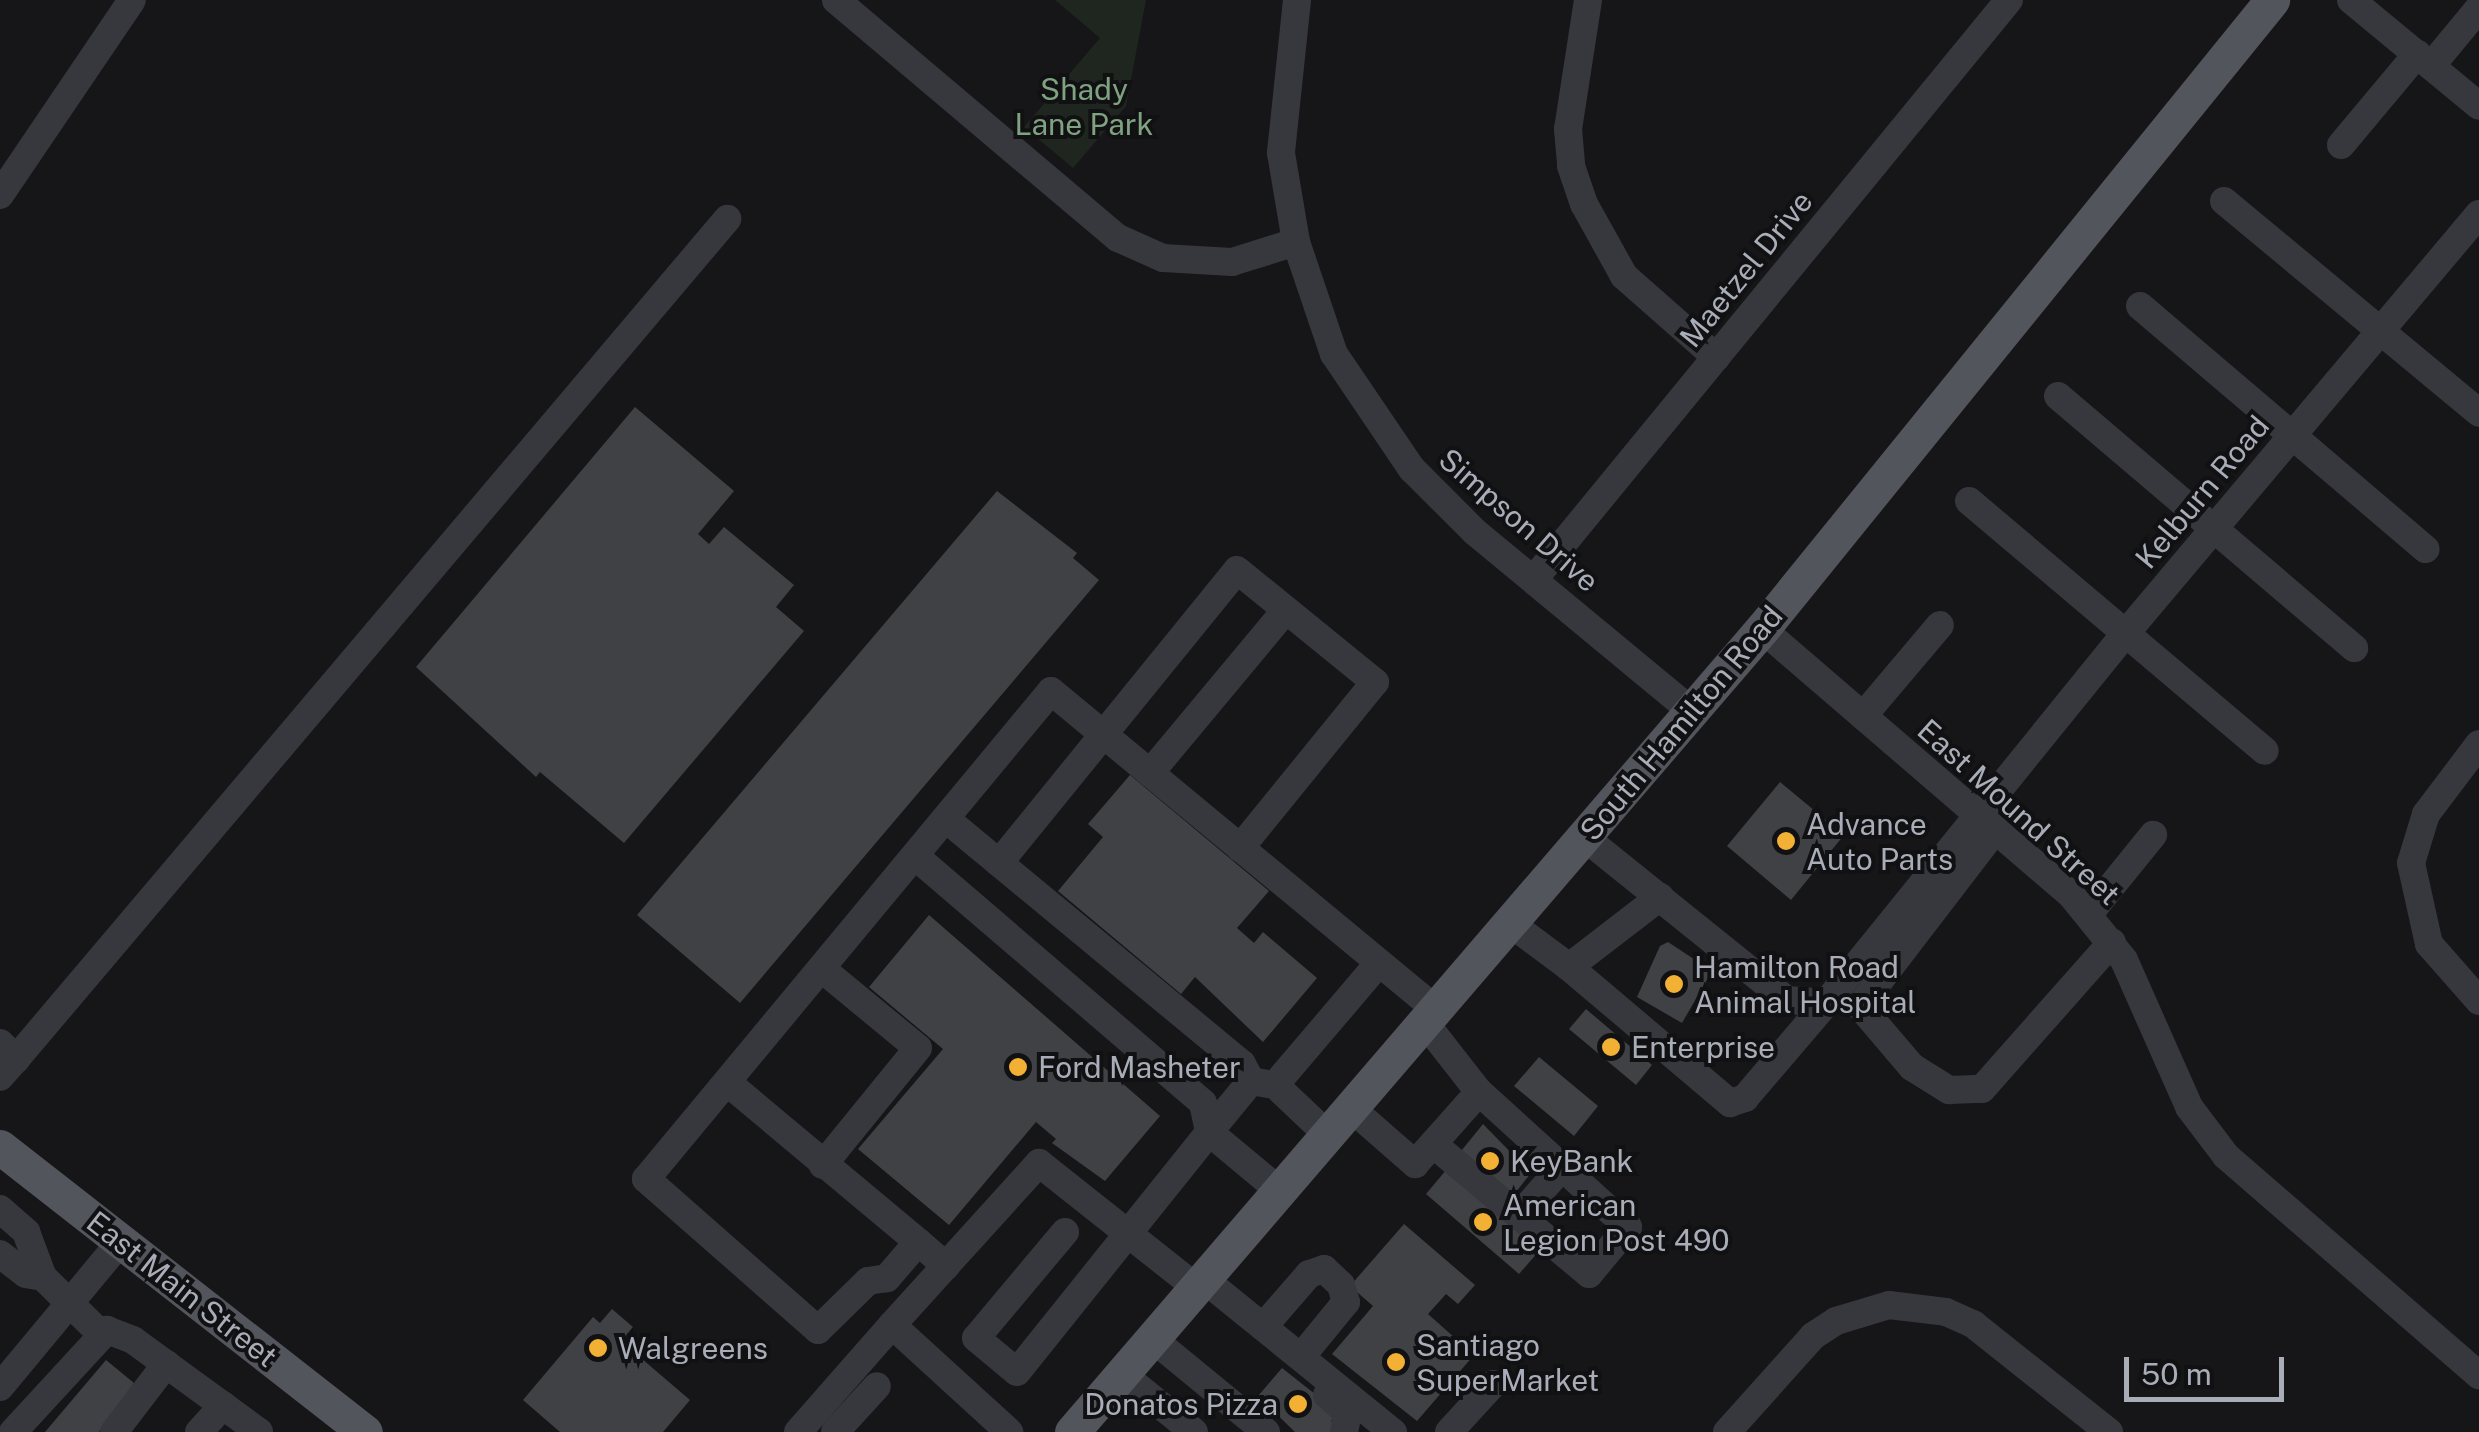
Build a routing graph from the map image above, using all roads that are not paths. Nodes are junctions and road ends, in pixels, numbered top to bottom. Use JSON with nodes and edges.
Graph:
{"nodes":[{"id":1,"x":132,"y":0,"type":"edge"},
{"id":2,"x":836,"y":0,"type":"edge"},
{"id":3,"x":1297,"y":0,"type":"edge"},
{"id":4,"x":1588,"y":0,"type":"edge"},
{"id":5,"x":2272,"y":0,"type":"edge"},
{"id":6,"x":2351,"y":0,"type":"edge"},
{"id":7,"x":1998,"y":4,"type":"edge"},
{"id":8,"x":2479,"y":8,"type":"edge"},
{"id":9,"x":2424,"y":60,"type":"junction"},
{"id":10,"x":2479,"y":106,"type":"edge"},
{"id":11,"x":2341,"y":145,"type":"dead end"},
{"id":12,"x":0,"y":195,"type":"edge"},
{"id":13,"x":2224,"y":200,"type":"dead end"},
{"id":14,"x":2479,"y":214,"type":"edge"},
{"id":15,"x":727,"y":219,"type":"dead end"},
{"id":16,"x":1296,"y":242,"type":"junction"},
{"id":17,"x":2140,"y":306,"type":"dead end"},
{"id":18,"x":2380,"y":331,"type":"junction"},
{"id":19,"x":1716,"y":357,"type":"junction"},
{"id":20,"x":2058,"y":396,"type":"dead end"},
{"id":21,"x":2479,"y":413,"type":"edge"},
{"id":22,"x":2291,"y":437,"type":"junction"},
{"id":23,"x":1968,"y":501,"type":"dead end"},
{"id":24,"x":2212,"y":530,"type":"junction"},
{"id":25,"x":2426,"y":549,"type":"dead end"},
{"id":26,"x":1534,"y":578,"type":"junction"},
{"id":27,"x":1286,"y":610,"type":"junction"},
{"id":28,"x":1940,"y":625,"type":"dead end"},
{"id":29,"x":1762,"y":628,"type":"junction"},
{"id":30,"x":2126,"y":633,"type":"junction"},
{"id":31,"x":2354,"y":648,"type":"dead end"},
{"id":32,"x":1691,"y":711,"type":"junction"},
{"id":33,"x":1863,"y":716,"type":"junction"},
{"id":34,"x":1105,"y":736,"type":"junction"},
{"id":35,"x":2479,"y":744,"type":"edge"},
{"id":36,"x":2265,"y":751,"type":"dead end"},
{"id":37,"x":1150,"y":774,"type":"junction"},
{"id":38,"x":946,"y":819,"type":"junction"},
{"id":39,"x":1986,"y":822,"type":"junction"},
{"id":40,"x":2154,"y":835,"type":"dead end"},
{"id":41,"x":1584,"y":837,"type":"junction"},
{"id":42,"x":1240,"y":848,"type":"junction"},
{"id":43,"x":916,"y":856,"type":"junction"},
{"id":44,"x":999,"y":863,"type":"junction"},
{"id":45,"x":1660,"y":897,"type":"junction"},
{"id":46,"x":2089,"y":914,"type":"junction"},
{"id":47,"x":1510,"y":923,"type":"junction"},
{"id":48,"x":2112,"y":942,"type":"junction"},
{"id":49,"x":1379,"y":963,"type":"junction"},
{"id":50,"x":1569,"y":967,"type":"junction"},
{"id":51,"x":822,"y":969,"type":"junction"},
{"id":52,"x":2479,"y":1001,"type":"edge"},
{"id":53,"x":1826,"y":1004,"type":"junction"},
{"id":54,"x":1431,"y":1017,"type":"junction"},
{"id":55,"x":5,"y":1060,"type":"edge"},
{"id":56,"x":728,"y":1083,"type":"junction"},
{"id":57,"x":1263,"y":1083,"type":"junction"},
{"id":58,"x":1480,"y":1092,"type":"junction"},
{"id":59,"x":1352,"y":1109,"type":"junction"},
{"id":60,"x":1209,"y":1132,"type":"junction"},
{"id":61,"x":1329,"y":1136,"type":"junction"},
{"id":62,"x":1433,"y":1144,"type":"junction"},
{"id":63,"x":0,"y":1147,"type":"edge"},
{"id":64,"x":824,"y":1165,"type":"junction"},
{"id":65,"x":1562,"y":1167,"type":"junction"},
{"id":66,"x":1281,"y":1192,"type":"junction"},
{"id":67,"x":0,"y":1210,"type":"edge"},
{"id":68,"x":1519,"y":1216,"type":"junction"},
{"id":69,"x":1065,"y":1232,"type":"dead end"},
{"id":70,"x":1130,"y":1234,"type":"junction"},
{"id":71,"x":121,"y":1241,"type":"junction"},
{"id":72,"x":918,"y":1242,"type":"junction"},
{"id":73,"x":0,"y":1254,"type":"edge"},
{"id":74,"x":946,"y":1266,"type":"junction"},
{"id":75,"x":43,"y":1277,"type":"junction"},
{"id":76,"x":1202,"y":1284,"type":"junction"},
{"id":77,"x":68,"y":1305,"type":"junction"},
{"id":78,"x":892,"y":1325,"type":"junction"},
{"id":79,"x":1264,"y":1327,"type":"junction"},
{"id":80,"x":100,"y":1334,"type":"junction"},
{"id":81,"x":1154,"y":1340,"type":"junction"},
{"id":82,"x":1305,"y":1361,"type":"junction"},
{"id":83,"x":166,"y":1364,"type":"junction"},
{"id":84,"x":1124,"y":1376,"type":"junction"},
{"id":85,"x":2479,"y":1376,"type":"edge"},
{"id":86,"x":2,"y":1381,"type":"edge"},
{"id":87,"x":1493,"y":1384,"type":"dead end"},
{"id":88,"x":877,"y":1386,"type":"dead end"},
{"id":89,"x":222,"y":1405,"type":"junction"},
{"id":90,"x":1375,"y":1426,"type":"edge"},
{"id":91,"x":356,"y":1430,"type":"edge"},
{"id":92,"x":14,"y":1432,"type":"edge"},
{"id":93,"x":114,"y":1432,"type":"edge"},
{"id":94,"x":200,"y":1432,"type":"edge"},
{"id":95,"x":259,"y":1432,"type":"edge"},
{"id":96,"x":798,"y":1432,"type":"edge"},
{"id":97,"x":834,"y":1432,"type":"edge"},
{"id":98,"x":1009,"y":1432,"type":"edge"},
{"id":99,"x":1072,"y":1432,"type":"edge"},
{"id":100,"x":1194,"y":1432,"type":"edge"},
{"id":101,"x":1266,"y":1432,"type":"edge"},
{"id":102,"x":1344,"y":1432,"type":"edge"},
{"id":103,"x":1449,"y":1432,"type":"edge"},
{"id":104,"x":1728,"y":1432,"type":"edge"},
{"id":105,"x":2109,"y":1432,"type":"edge"}],
"edges":[{"from":1,"to":12,"type":"street"},
{"from":2,"to":16,"type":"street"},
{"from":3,"to":16,"type":"street","name":"Simpson Drive"},
{"from":4,"to":19,"type":"street"},
{"from":5,"to":29,"type":"main road","name":"South Hamilton Road"},
{"from":6,"to":9,"type":"street"},
{"from":7,"to":19,"type":"street","name":"Maetzel Drive"},
{"from":8,"to":9,"type":"street"},
{"from":9,"to":10,"type":"street"},
{"from":9,"to":11,"type":"street"},
{"from":13,"to":18,"type":"street"},
{"from":14,"to":18,"type":"street","name":"Kelburn Road"},
{"from":15,"to":55,"type":"street"},
{"from":16,"to":26,"type":"street","name":"Simpson Drive"},
{"from":17,"to":22,"type":"street"},
{"from":18,"to":21,"type":"street"},
{"from":18,"to":22,"type":"street","name":"Kelburn Road"},
{"from":19,"to":26,"type":"street","name":"Maetzel Drive"},
{"from":20,"to":24,"type":"street"},
{"from":22,"to":24,"type":"street","name":"Kelburn Road"},
{"from":22,"to":25,"type":"street"},
{"from":23,"to":30,"type":"street"},
{"from":24,"to":30,"type":"street","name":"Kelburn Road"},
{"from":24,"to":31,"type":"street"},
{"from":26,"to":32,"type":"street","name":"Simpson Drive"},
{"from":27,"to":34,"type":"street"},
{"from":27,"to":37,"type":"street"},
{"from":27,"to":42,"type":"street"},
{"from":28,"to":33,"type":"street"},
{"from":29,"to":32,"type":"main road","name":"South Hamilton Road"},
{"from":29,"to":33,"type":"street","name":"East Mound Street"},
{"from":30,"to":36,"type":"street"},
{"from":30,"to":39,"type":"street","name":"Kelburn Road"},
{"from":32,"to":41,"type":"main road","name":"South Hamilton Road"},
{"from":33,"to":39,"type":"street","name":"East Mound Street"},
{"from":34,"to":37,"type":"street"},
{"from":34,"to":38,"type":"street"},
{"from":34,"to":44,"type":"street"},
{"from":35,"to":52,"type":"street"},
{"from":37,"to":42,"type":"street"},
{"from":38,"to":43,"type":"street"},
{"from":38,"to":44,"type":"street"},
{"from":39,"to":46,"type":"street","name":"East Mound Street"},
{"from":39,"to":48,"type":"street"},
{"from":39,"to":53,"type":"street"},
{"from":40,"to":46,"type":"street"},
{"from":41,"to":45,"type":"street"},
{"from":41,"to":47,"type":"main road","name":"South Hamilton Road"},
{"from":42,"to":49,"type":"street"},
{"from":43,"to":51,"type":"street"},
{"from":43,"to":60,"type":"street"},
{"from":44,"to":57,"type":"street"},
{"from":45,"to":50,"type":"street"},
{"from":45,"to":53,"type":"street"},
{"from":46,"to":48,"type":"street","name":"East Mound Street"},
{"from":47,"to":50,"type":"street"},
{"from":47,"to":54,"type":"main road","name":"South Hamilton Road"},
{"from":48,"to":85,"type":"street","name":"East Mound Street"},
{"from":49,"to":54,"type":"street"},
{"from":49,"to":57,"type":"street"},
{"from":50,"to":53,"type":"street"},
{"from":51,"to":56,"type":"street"},
{"from":51,"to":64,"type":"street"},
{"from":54,"to":58,"type":"street"},
{"from":54,"to":59,"type":"main road","name":"South Hamilton Road"},
{"from":56,"to":64,"type":"street"},
{"from":56,"to":72,"type":"street"},
{"from":57,"to":60,"type":"street"},
{"from":57,"to":61,"type":"street"},
{"from":58,"to":62,"type":"street"},
{"from":58,"to":65,"type":"street"},
{"from":59,"to":61,"type":"main road","name":"South Hamilton Road"},
{"from":59,"to":62,"type":"street"},
{"from":60,"to":66,"type":"street"},
{"from":60,"to":70,"type":"street"},
{"from":61,"to":66,"type":"main road","name":"South Hamilton Road"},
{"from":62,"to":68,"type":"street"},
{"from":63,"to":71,"type":"main road","name":"East Main Street"},
{"from":64,"to":72,"type":"street"},
{"from":65,"to":68,"type":"street"},
{"from":65,"to":68,"type":"street"},
{"from":66,"to":76,"type":"main road","name":"South Hamilton Road"},
{"from":67,"to":75,"type":"street"},
{"from":69,"to":70,"type":"street"},
{"from":70,"to":74,"type":"street"},
{"from":70,"to":76,"type":"street"},
{"from":71,"to":77,"type":"street"},
{"from":71,"to":91,"type":"main road","name":"East Main Street"},
{"from":72,"to":74,"type":"street"},
{"from":73,"to":75,"type":"street"},
{"from":74,"to":78,"type":"street"},
{"from":75,"to":77,"type":"street"},
{"from":76,"to":79,"type":"street"},
{"from":76,"to":81,"type":"main road","name":"South Hamilton Road"},
{"from":77,"to":80,"type":"street"},
{"from":77,"to":86,"type":"street"},
{"from":78,"to":96,"type":"street"},
{"from":78,"to":98,"type":"street"},
{"from":79,"to":82,"type":"street"},
{"from":79,"to":82,"type":"street"},
{"from":80,"to":83,"type":"street"},
{"from":80,"to":92,"type":"street"},
{"from":81,"to":84,"type":"main road","name":"South Hamilton Road"},
{"from":81,"to":101,"type":"street"},
{"from":82,"to":90,"type":"street"},
{"from":82,"to":102,"type":"street"},
{"from":83,"to":89,"type":"street"},
{"from":83,"to":93,"type":"street"},
{"from":84,"to":99,"type":"main road","name":"South Hamilton Road"},
{"from":84,"to":100,"type":"street"},
{"from":87,"to":103,"type":"street"},
{"from":88,"to":97,"type":"street"},
{"from":89,"to":94,"type":"street"},
{"from":89,"to":95,"type":"street"},
{"from":104,"to":105,"type":"street"}]}
